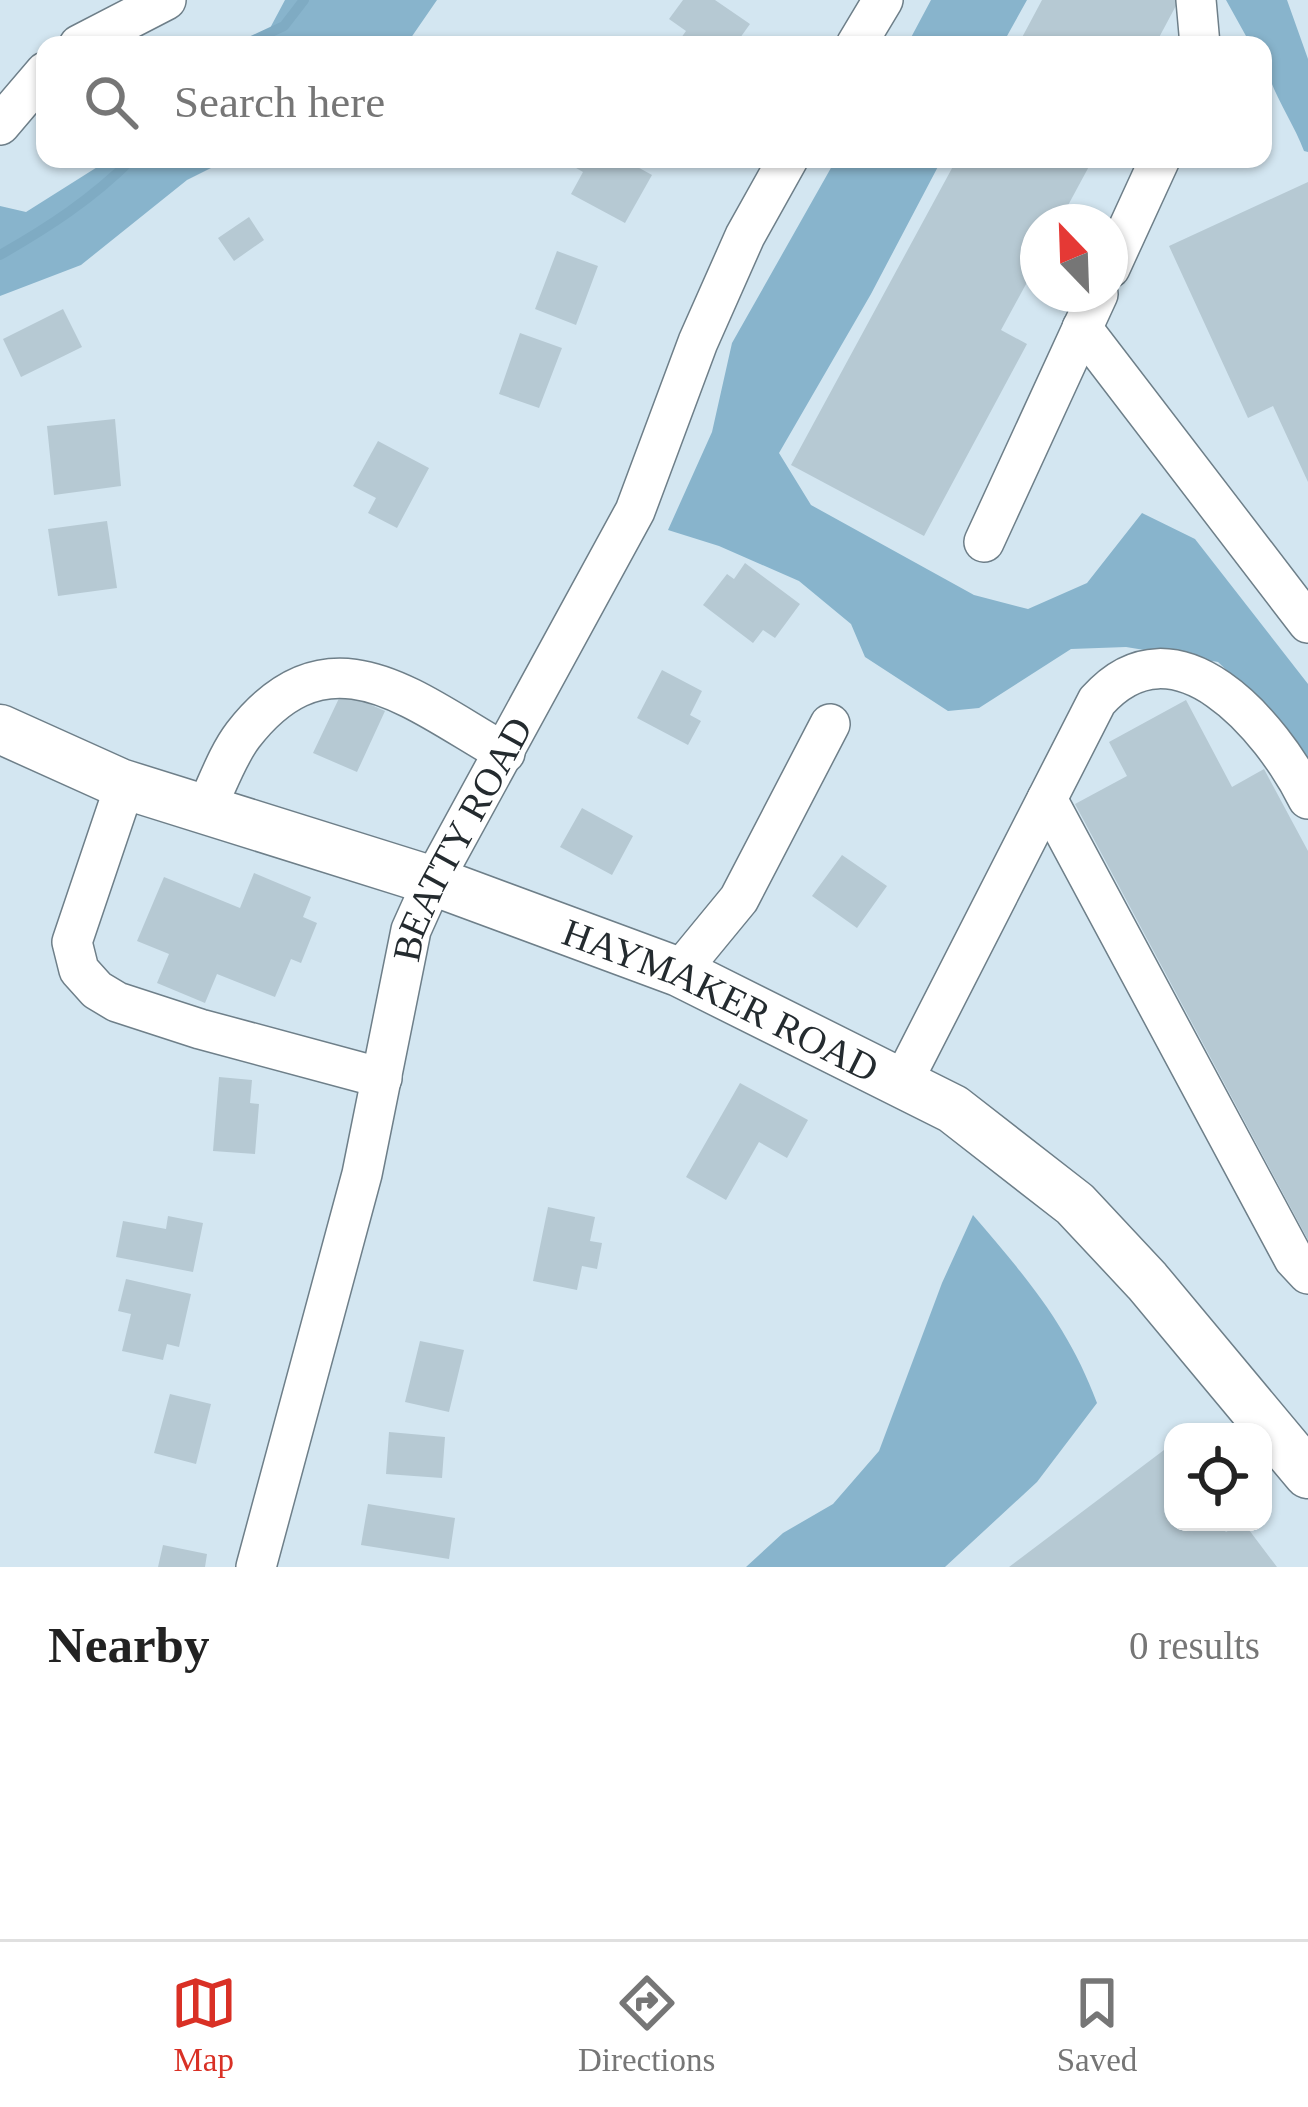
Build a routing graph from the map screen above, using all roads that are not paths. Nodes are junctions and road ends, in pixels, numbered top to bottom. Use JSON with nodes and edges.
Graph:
{"nodes":[{"id":1,"x":166,"y":0,"type":"edge"},
{"id":2,"x":883,"y":0,"type":"edge"},
{"id":3,"x":1196,"y":0,"type":"edge"},
{"id":4,"x":96,"y":36,"type":"edge"},
{"id":5,"x":861,"y":36,"type":"edge"},
{"id":6,"x":1199,"y":36,"type":"edge"},
{"id":7,"x":36,"y":83,"type":"edge"},
{"id":8,"x":0,"y":125,"type":"edge"},
{"id":9,"x":783,"y":168,"type":"edge"},
{"id":10,"x":1156,"y":168,"type":"edge"},
{"id":11,"x":1128,"y":229,"type":"edge"},
{"id":12,"x":1090,"y":312,"type":"edge"},
{"id":13,"x":1091,"y":312,"type":"edge"},
{"id":14,"x":984,"y":542,"type":"dead end"},
{"id":15,"x":1308,"y":623,"type":"edge"},
{"id":16,"x":830,"y":724,"type":"dead end"},
{"id":17,"x":0,"y":729,"type":"edge"},
{"id":18,"x":505,"y":753,"type":"junction"},
{"id":19,"x":125,"y":785,"type":"junction"},
{"id":20,"x":1047,"y":799,"type":"junction"},
{"id":21,"x":1308,"y":799,"type":"edge"},
{"id":22,"x":206,"y":810,"type":"junction"},
{"id":23,"x":434,"y":881,"type":"junction"},
{"id":24,"x":679,"y":972,"type":"junction"},
{"id":25,"x":382,"y":1078,"type":"junction"},
{"id":26,"x":902,"y":1082,"type":"junction"},
{"id":27,"x":1308,"y":1274,"type":"edge"},
{"id":28,"x":1308,"y":1474,"type":"edge"},
{"id":29,"x":256,"y":1567,"type":"edge"}],
"edges":[{"from":1,"to":4,"type":"street"},
{"from":2,"to":5,"type":"street"},
{"from":3,"to":6,"type":"street"},
{"from":7,"to":8,"type":"street"},
{"from":9,"to":18,"type":"street","name":"BEATTY ROAD"},
{"from":10,"to":11,"type":"street"},
{"from":12,"to":14,"type":"street"},
{"from":13,"to":15,"type":"street"},
{"from":16,"to":24,"type":"street"},
{"from":17,"to":19,"type":"main road","name":"HAYMAKER ROAD"},
{"from":18,"to":22,"type":"street"},
{"from":18,"to":23,"type":"street","name":"BEATTY ROAD"},
{"from":19,"to":22,"type":"main road","name":"HAYMAKER ROAD"},
{"from":19,"to":25,"type":"street"},
{"from":20,"to":21,"type":"street"},
{"from":20,"to":26,"type":"street"},
{"from":20,"to":27,"type":"street"},
{"from":22,"to":23,"type":"main road","name":"HAYMAKER ROAD"},
{"from":23,"to":24,"type":"main road","name":"HAYMAKER ROAD"},
{"from":23,"to":25,"type":"street","name":"BEATTY ROAD"},
{"from":24,"to":26,"type":"main road","name":"HAYMAKER ROAD"},
{"from":25,"to":29,"type":"street","name":"BEATTY ROAD"},
{"from":26,"to":28,"type":"main road","name":"HAYMAKER ROAD"}]}
